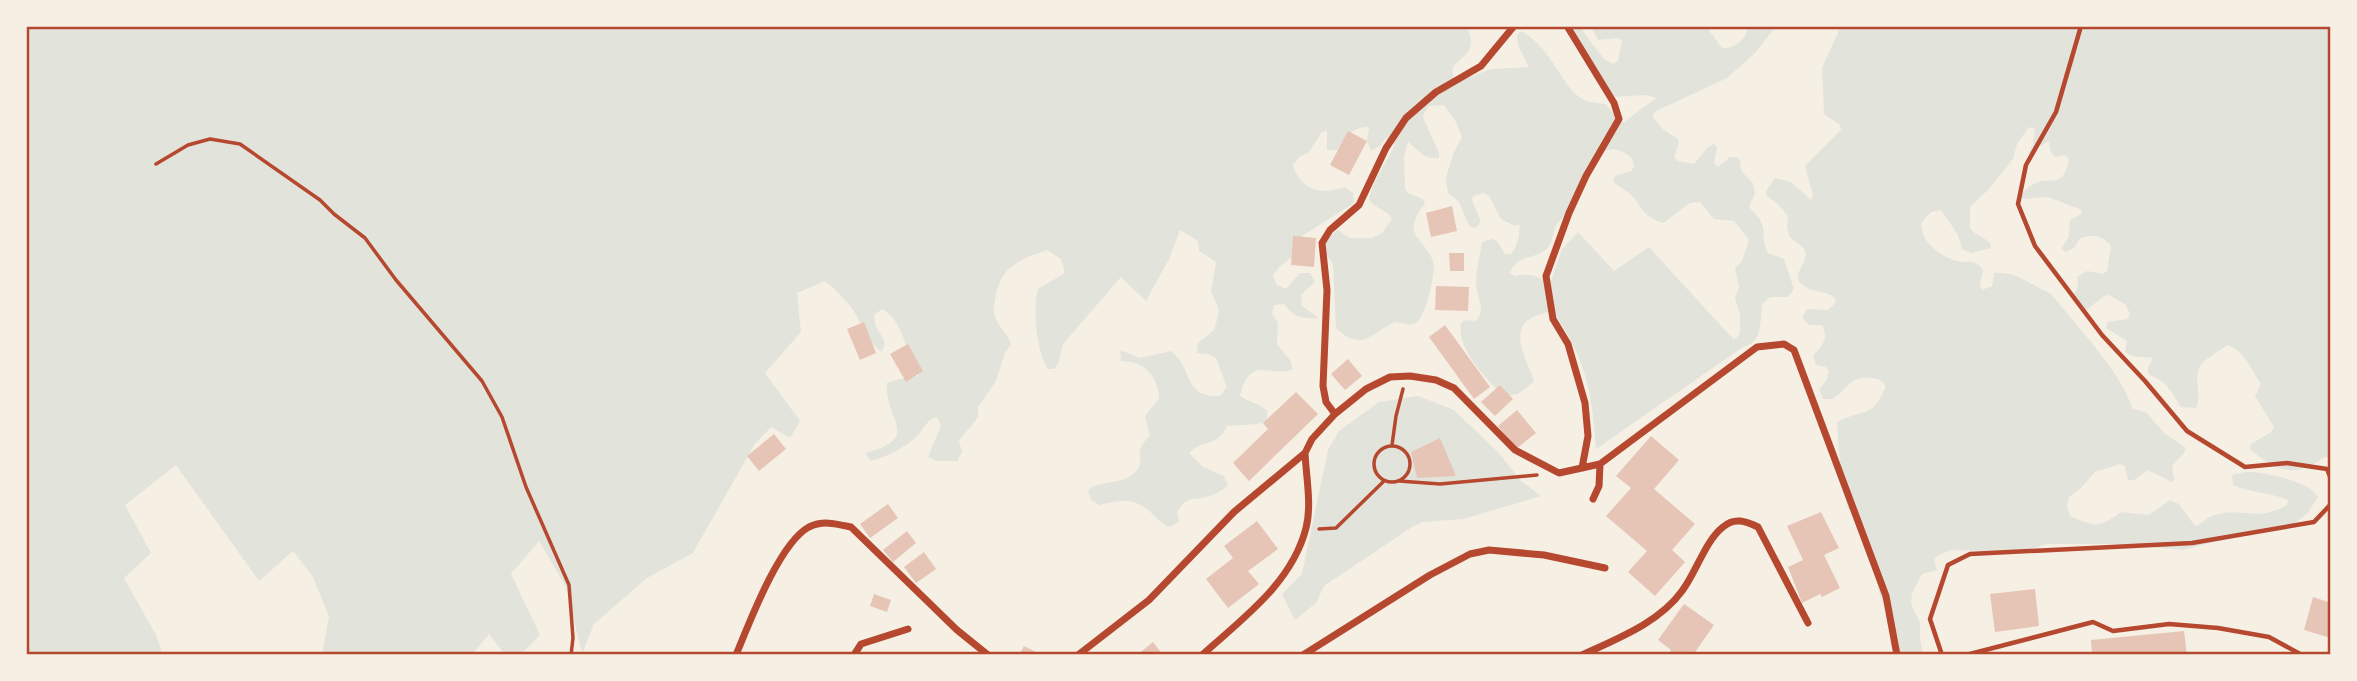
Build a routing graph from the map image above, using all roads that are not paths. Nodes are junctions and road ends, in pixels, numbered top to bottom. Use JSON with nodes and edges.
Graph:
{"nodes":[{"id":1,"x":1514,"y":26,"type":"edge"},
{"id":2,"x":1567,"y":26,"type":"edge"},
{"id":3,"x":2081,"y":26,"type":"edge"},
{"id":4,"x":1335,"y":414,"type":"junction"},
{"id":5,"x":1305,"y":453,"type":"junction"},
{"id":6,"x":1600,"y":464,"type":"junction"},
{"id":7,"x":1582,"y":468,"type":"junction"},
{"id":8,"x":2331,"y":479,"type":"edge"},
{"id":9,"x":1593,"y":499,"type":"dead end"},
{"id":10,"x":2331,"y":504,"type":"edge"},
{"id":11,"x":1605,"y":568,"type":"dead end"},
{"id":12,"x":1808,"y":623,"type":"dead end"},
{"id":13,"x":908,"y":629,"type":"dead end"},
{"id":14,"x":736,"y":655,"type":"edge"},
{"id":15,"x":854,"y":655,"type":"edge"},
{"id":16,"x":988,"y":655,"type":"edge"},
{"id":17,"x":1077,"y":655,"type":"edge"},
{"id":18,"x":1202,"y":655,"type":"edge"},
{"id":19,"x":1303,"y":655,"type":"edge"},
{"id":20,"x":1582,"y":655,"type":"edge"},
{"id":21,"x":1898,"y":655,"type":"edge"},
{"id":22,"x":1942,"y":655,"type":"edge"},
{"id":23,"x":1966,"y":655,"type":"edge"},
{"id":24,"x":2302,"y":655,"type":"edge"}],
"edges":[{"from":1,"to":4,"type":"street"},
{"from":2,"to":7,"type":"street"},
{"from":3,"to":8,"type":"lane"},
{"from":4,"to":5,"type":"street"},
{"from":4,"to":7,"type":"street"},
{"from":5,"to":17,"type":"street"},
{"from":5,"to":18,"type":"street"},
{"from":6,"to":7,"type":"street"},
{"from":6,"to":9,"type":"street"},
{"from":6,"to":21,"type":"street"},
{"from":10,"to":22,"type":"lane"},
{"from":11,"to":19,"type":"street"},
{"from":12,"to":20,"type":"street"},
{"from":13,"to":15,"type":"street"},
{"from":14,"to":16,"type":"street"},
{"from":23,"to":24,"type":"lane"}]}
